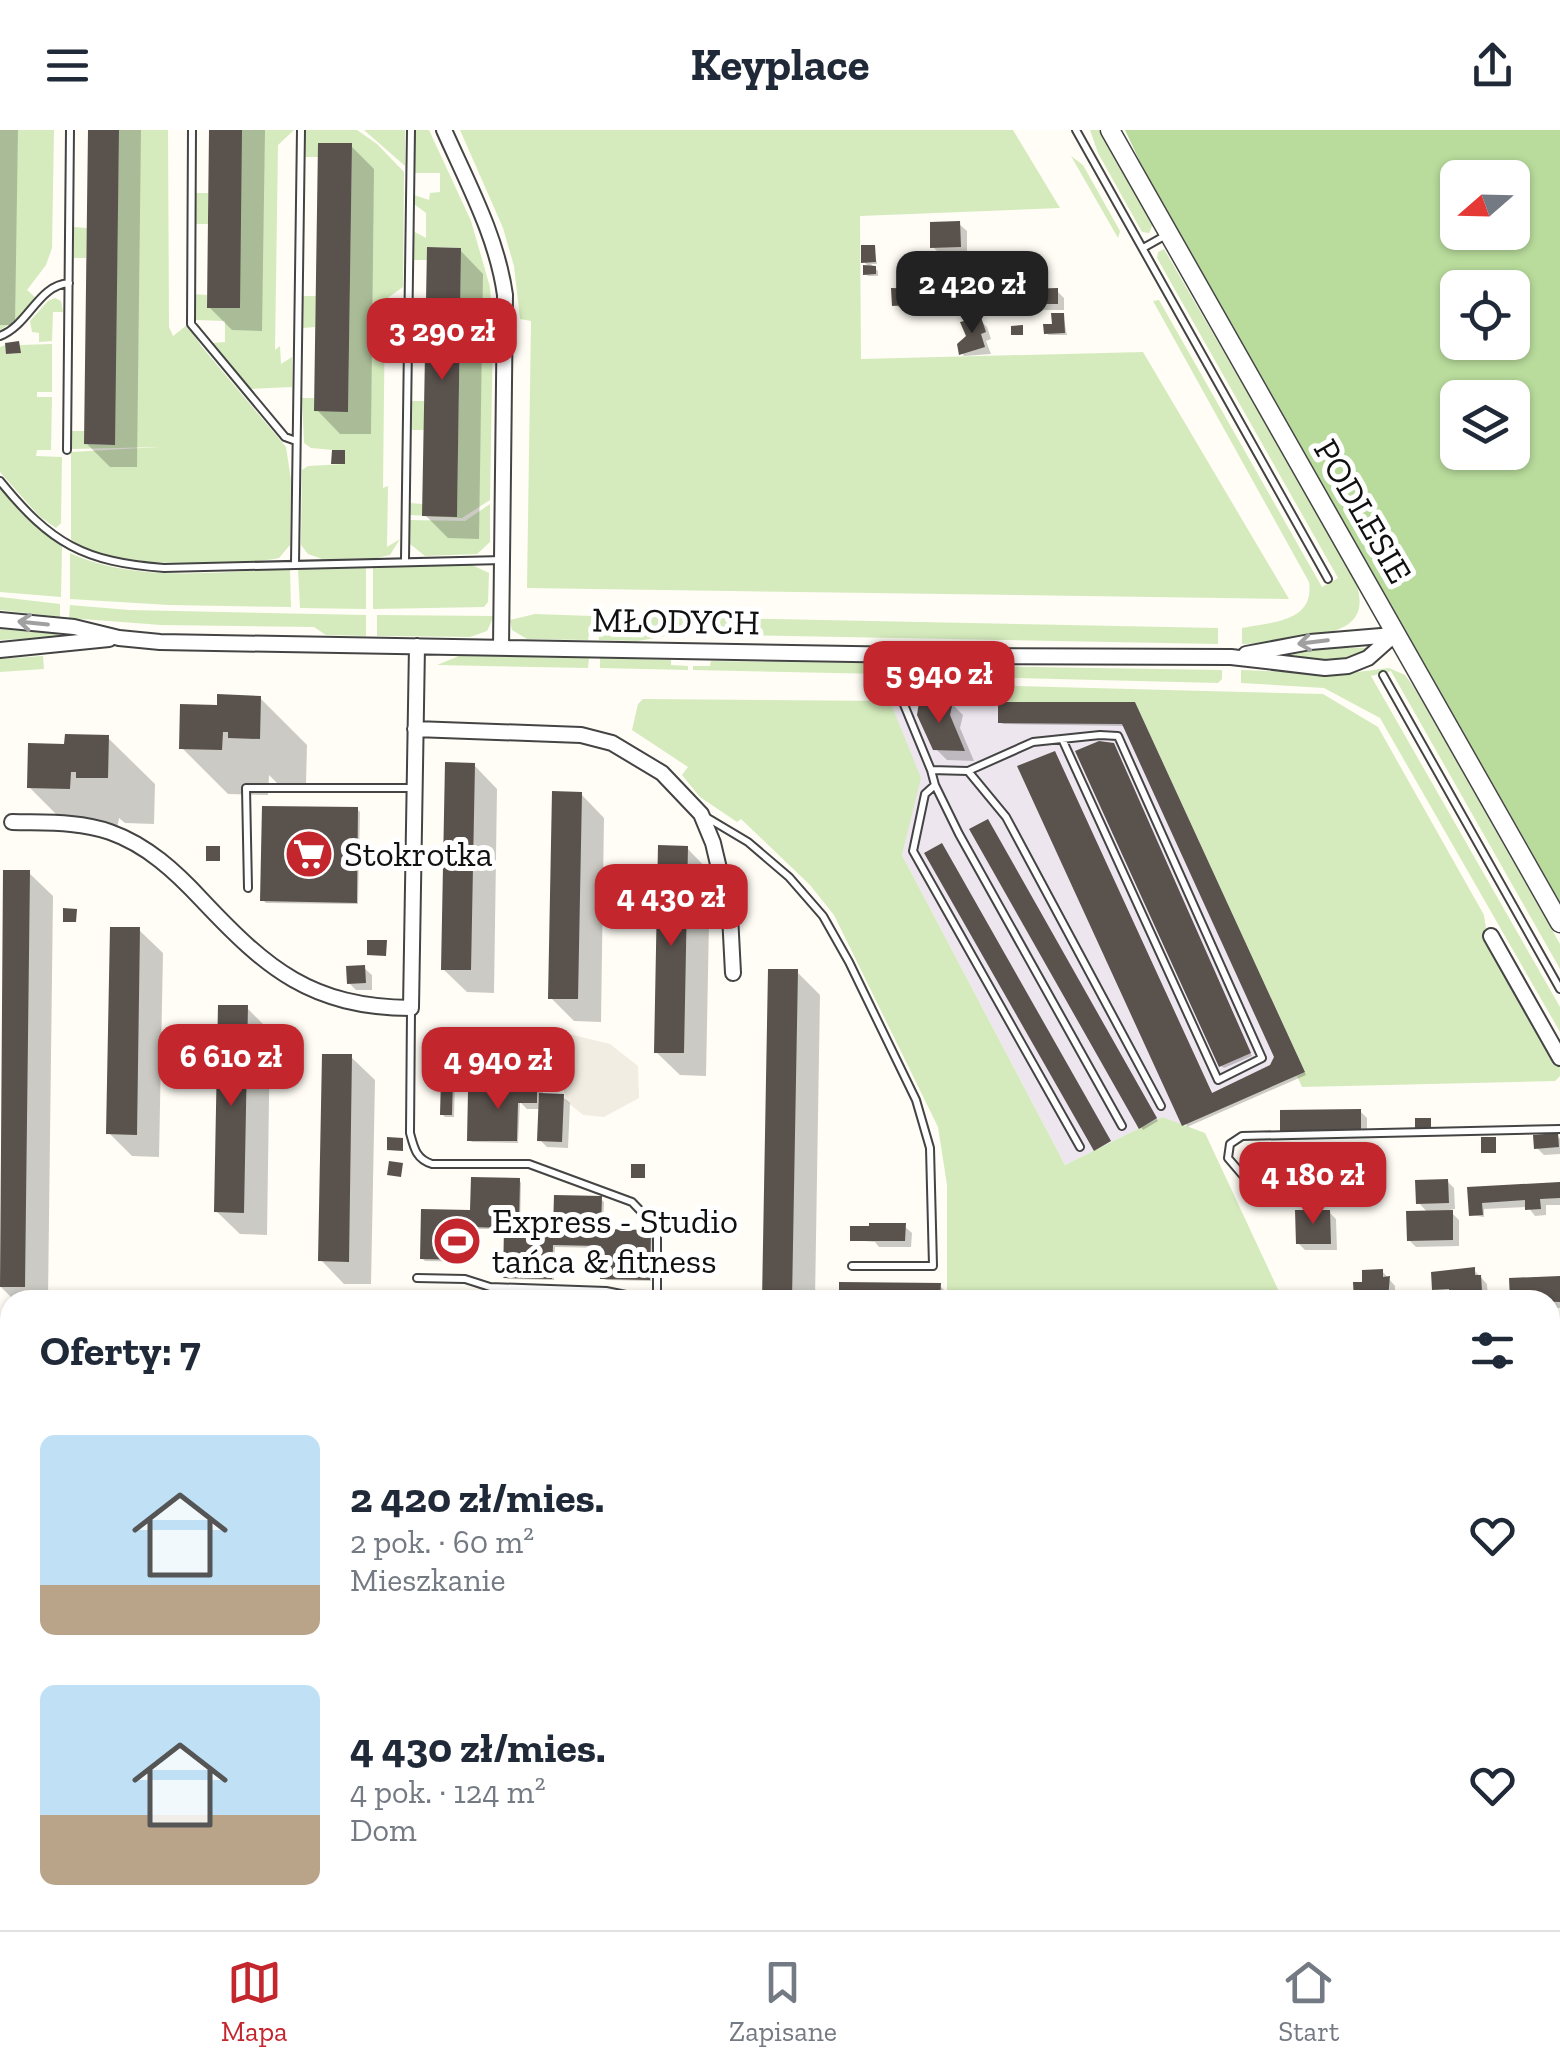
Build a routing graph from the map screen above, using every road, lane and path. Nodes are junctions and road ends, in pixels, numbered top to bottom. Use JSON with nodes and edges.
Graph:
{"nodes":[{"id":1,"x":70,"y":130,"type":"edge"},
{"id":2,"x":192,"y":130,"type":"edge"},
{"id":3,"x":301,"y":130,"type":"edge"},
{"id":4,"x":411,"y":130,"type":"edge"},
{"id":5,"x":444,"y":130,"type":"edge"},
{"id":6,"x":1076,"y":130,"type":"edge"},
{"id":7,"x":1110,"y":130,"type":"edge"},
{"id":8,"x":1168,"y":233,"type":"junction"},
{"id":9,"x":1142,"y":248,"type":"junction"},
{"id":10,"x":69,"y":284,"type":"junction"},
{"id":11,"x":0,"y":336,"type":"edge"},
{"id":12,"x":296,"y":441,"type":"junction"},
{"id":13,"x":68,"y":450,"type":"dead end"},
{"id":14,"x":0,"y":482,"type":"edge"},
{"id":15,"x":405,"y":560,"type":"junction"},
{"id":16,"x":504,"y":560,"type":"junction"},
{"id":17,"x":295,"y":564,"type":"junction"},
{"id":18,"x":1328,"y":578,"type":"dead end"},
{"id":19,"x":0,"y":620,"type":"edge"},
{"id":20,"x":1395,"y":634,"type":"junction"},
{"id":21,"x":120,"y":638,"type":"junction"},
{"id":22,"x":417,"y":646,"type":"junction"},
{"id":23,"x":501,"y":648,"type":"junction"},
{"id":24,"x":0,"y":650,"type":"edge"},
{"id":25,"x":891,"y":654,"type":"junction"},
{"id":26,"x":1231,"y":657,"type":"junction"},
{"id":27,"x":1383,"y":675,"type":"dead end"},
{"id":28,"x":416,"y":729,"type":"junction"},
{"id":29,"x":1063,"y":741,"type":"junction"},
{"id":30,"x":932,"y":770,"type":"junction"},
{"id":31,"x":968,"y":771,"type":"junction"},
{"id":32,"x":935,"y":785,"type":"junction"},
{"id":33,"x":415,"y":788,"type":"junction"},
{"id":34,"x":701,"y":814,"type":"junction"},
{"id":35,"x":12,"y":822,"type":"dead end"},
{"id":36,"x":248,"y":888,"type":"dead end"},
{"id":37,"x":1560,"y":923,"type":"edge"},
{"id":38,"x":1491,"y":936,"type":"dead end"},
{"id":39,"x":733,"y":973,"type":"dead end"},
{"id":40,"x":1560,"y":989,"type":"edge"},
{"id":41,"x":411,"y":1008,"type":"junction"},
{"id":42,"x":1560,"y":1058,"type":"edge"},
{"id":43,"x":1162,"y":1106,"type":"dead end"},
{"id":44,"x":1122,"y":1126,"type":"dead end"},
{"id":45,"x":1560,"y":1129,"type":"edge"},
{"id":46,"x":1080,"y":1146,"type":"dead end"},
{"id":47,"x":1258,"y":1193,"type":"dead end"},
{"id":48,"x":852,"y":1266,"type":"dead end"},
{"id":49,"x":416,"y":1278,"type":"dead end"},
{"id":50,"x":577,"y":1290,"type":"edge"},
{"id":51,"x":654,"y":1290,"type":"edge"}],
"edges":[{"from":1,"to":10,"type":"lane"},
{"from":2,"to":12,"type":"lane"},
{"from":3,"to":12,"type":"lane"},
{"from":4,"to":15,"type":"lane"},
{"from":5,"to":16,"type":"street"},
{"from":6,"to":9,"type":"lane","name":"PODLESIE"},
{"from":7,"to":8,"type":"street","name":"PODLESIE"},
{"from":8,"to":9,"type":"lane"},
{"from":8,"to":20,"type":"street","name":"PODLESIE"},
{"from":9,"to":18,"type":"lane","name":"PODLESIE"},
{"from":10,"to":11,"type":"lane"},
{"from":10,"to":13,"type":"lane"},
{"from":12,"to":17,"type":"lane"},
{"from":14,"to":17,"type":"lane"},
{"from":15,"to":16,"type":"lane"},
{"from":15,"to":17,"type":"lane"},
{"from":16,"to":23,"type":"street"},
{"from":21,"to":19,"type":"street","name":"MŁODYCH","one_way":true},
{"from":20,"to":26,"type":"street","name":"MŁODYCH","one_way":true},
{"from":20,"to":26,"type":"street","name":"MŁODYCH"},
{"from":20,"to":37,"type":"street","name":"PODLESIE"},
{"from":21,"to":22,"type":"street","name":"MŁODYCH"},
{"from":21,"to":24,"type":"street","name":"MŁODYCH"},
{"from":22,"to":23,"type":"street","name":"MŁODYCH"},
{"from":22,"to":28,"type":"street"},
{"from":23,"to":25,"type":"street","name":"MŁODYCH"},
{"from":25,"to":26,"type":"street","name":"MŁODYCH"},
{"from":25,"to":30,"type":"lane"},
{"from":27,"to":40,"type":"lane"},
{"from":28,"to":33,"type":"street"},
{"from":28,"to":34,"type":"street"},
{"from":29,"to":29,"type":"lane"},
{"from":29,"to":31,"type":"lane"},
{"from":30,"to":31,"type":"lane"},
{"from":30,"to":32,"type":"lane"},
{"from":31,"to":43,"type":"lane"},
{"from":32,"to":44,"type":"lane"},
{"from":32,"to":46,"type":"lane"},
{"from":33,"to":36,"type":"lane"},
{"from":33,"to":41,"type":"street"},
{"from":34,"to":39,"type":"street"},
{"from":34,"to":48,"type":"lane"},
{"from":35,"to":41,"type":"street"},
{"from":38,"to":42,"type":"street"},
{"from":41,"to":51,"type":"lane"},
{"from":45,"to":47,"type":"lane"},
{"from":49,"to":50,"type":"lane"}]}
